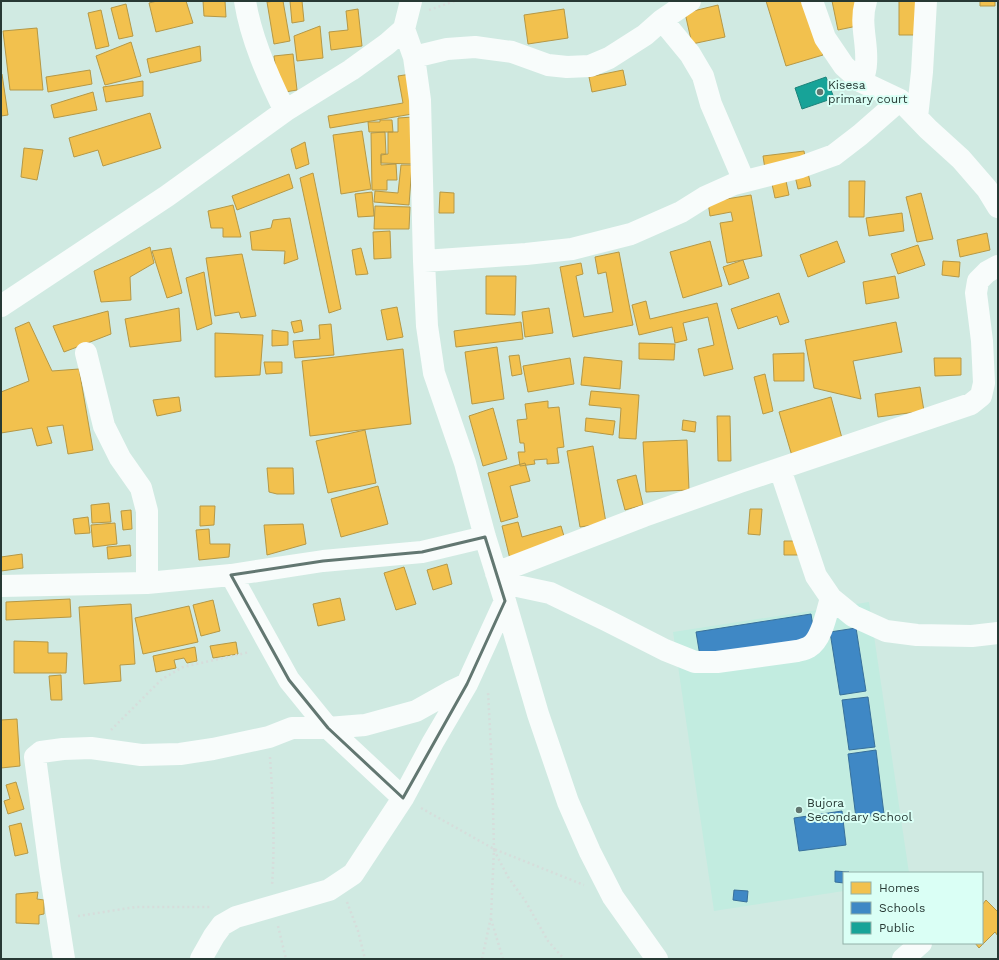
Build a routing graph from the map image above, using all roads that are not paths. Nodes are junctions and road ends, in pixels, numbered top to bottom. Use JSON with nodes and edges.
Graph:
{"nodes":[{"id":1,"x":245,"y":1,"type":"edge"},
{"id":2,"x":411,"y":1,"type":"edge"},
{"id":3,"x":690,"y":1,"type":"edge"},
{"id":4,"x":812,"y":1,"type":"edge"},
{"id":5,"x":866,"y":1,"type":"edge"},
{"id":6,"x":926,"y":1,"type":"edge"},
{"id":7,"x":662,"y":20,"type":"junction"},
{"id":8,"x":404,"y":29,"type":"junction"},
{"id":9,"x":414,"y":58,"type":"junction"},
{"id":10,"x":862,"y":82,"type":"junction"},
{"id":11,"x":900,"y":100,"type":"junction"},
{"id":12,"x":285,"y":111,"type":"junction"},
{"id":13,"x":917,"y":118,"type":"junction"},
{"id":14,"x":744,"y":182,"type":"junction"},
{"id":15,"x":998,"y":207,"type":"edge"},
{"id":16,"x":424,"y":261,"type":"junction"},
{"id":17,"x":998,"y":266,"type":"edge"},
{"id":18,"x":1,"y":306,"type":"edge"},
{"id":19,"x":86,"y":353,"type":"dead end"},
{"id":20,"x":780,"y":469,"type":"junction"},
{"id":21,"x":485,"y":537,"type":"junction"},
{"id":22,"x":231,"y":575,"type":"junction"},
{"id":23,"x":148,"y":583,"type":"junction"},
{"id":24,"x":500,"y":585,"type":"junction"},
{"id":25,"x":1,"y":586,"type":"edge"},
{"id":26,"x":831,"y":598,"type":"junction"},
{"id":27,"x":998,"y":633,"type":"edge"},
{"id":28,"x":477,"y":685,"type":"junction"},
{"id":29,"x":328,"y":728,"type":"junction"},
{"id":30,"x":403,"y":798,"type":"junction"},
{"id":31,"x":920,"y":944,"type":"edge"},
{"id":32,"x":64,"y":959,"type":"edge"},
{"id":33,"x":201,"y":959,"type":"edge"},
{"id":34,"x":657,"y":959,"type":"edge"},
{"id":35,"x":903,"y":959,"type":"edge"}],
"edges":[{"from":1,"to":12,"type":"street"},
{"from":2,"to":8,"type":"street"},
{"from":3,"to":7,"type":"street"},
{"from":4,"to":10,"type":"street"},
{"from":5,"to":10,"type":"street"},
{"from":6,"to":13,"type":"street"},
{"from":7,"to":9,"type":"street"},
{"from":7,"to":14,"type":"street"},
{"from":8,"to":9,"type":"street"},
{"from":8,"to":12,"type":"street"},
{"from":9,"to":16,"type":"street"},
{"from":10,"to":11,"type":"street"},
{"from":11,"to":13,"type":"street"},
{"from":11,"to":14,"type":"street"},
{"from":12,"to":18,"type":"street"},
{"from":13,"to":15,"type":"street"},
{"from":14,"to":16,"type":"street"},
{"from":16,"to":21,"type":"street"},
{"from":17,"to":20,"type":"street"},
{"from":19,"to":23,"type":"street"},
{"from":20,"to":24,"type":"street"},
{"from":20,"to":26,"type":"street"},
{"from":21,"to":22,"type":"street"},
{"from":21,"to":24,"type":"street"},
{"from":22,"to":23,"type":"street"},
{"from":22,"to":29,"type":"street"},
{"from":23,"to":25,"type":"street"},
{"from":24,"to":26,"type":"street"},
{"from":24,"to":28,"type":"street"},
{"from":24,"to":34,"type":"street"},
{"from":26,"to":27,"type":"street"},
{"from":28,"to":29,"type":"street"},
{"from":28,"to":30,"type":"street"},
{"from":29,"to":30,"type":"street"},
{"from":29,"to":32,"type":"street"},
{"from":30,"to":33,"type":"street"},
{"from":31,"to":35,"type":"street"}]}
